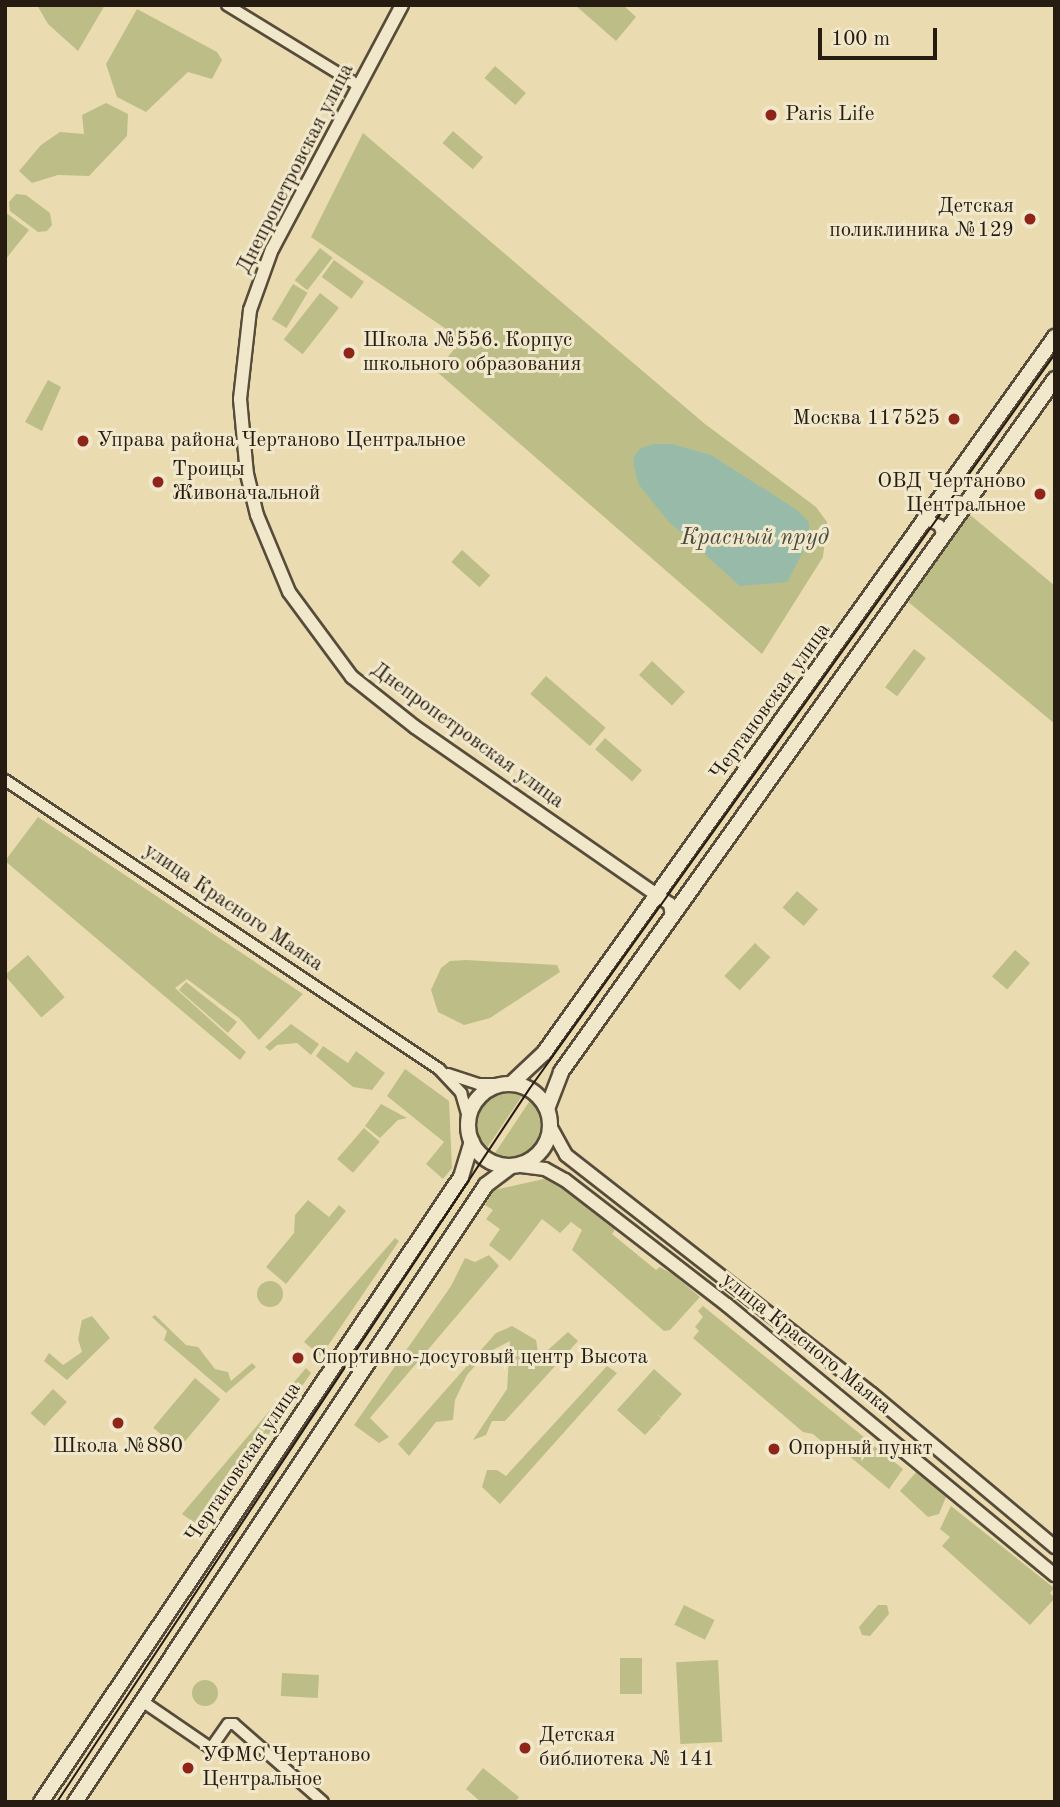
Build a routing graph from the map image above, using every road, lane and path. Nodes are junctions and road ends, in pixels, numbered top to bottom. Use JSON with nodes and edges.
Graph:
{"nodes":[{"id":1,"x":227,"y":5,"type":"edge"},
{"id":2,"x":402,"y":5,"type":"edge"},
{"id":3,"x":359,"y":86,"type":"junction"},
{"id":4,"x":1055,"y":337,"type":"edge"},
{"id":5,"x":1055,"y":379,"type":"edge"},
{"id":6,"x":949,"y":489,"type":"junction"},
{"id":7,"x":966,"y":502,"type":"junction"},
{"id":8,"x":926,"y":520,"type":"junction"},
{"id":9,"x":943,"y":536,"type":"junction"},
{"id":10,"x":5,"y":780,"type":"edge"},
{"id":11,"x":677,"y":868,"type":"junction"},
{"id":12,"x":696,"y":883,"type":"junction"},
{"id":13,"x":658,"y":895,"type":"junction"},
{"id":14,"x":672,"y":917,"type":"junction"},
{"id":15,"x":439,"y":1069,"type":"junction"},
{"id":16,"x":505,"y":1084,"type":"junction"},
{"id":17,"x":547,"y":1109,"type":"junction"},
{"id":18,"x":468,"y":1118,"type":"junction"},
{"id":19,"x":550,"y":1126,"type":"junction"},
{"id":20,"x":472,"y":1142,"type":"junction"},
{"id":21,"x":515,"y":1166,"type":"junction"},
{"id":22,"x":1055,"y":1547,"type":"edge"},
{"id":23,"x":1055,"y":1575,"type":"edge"},
{"id":24,"x":142,"y":1701,"type":"junction"},
{"id":25,"x":41,"y":1802,"type":"edge"},
{"id":26,"x":75,"y":1802,"type":"edge"},
{"id":27,"x":323,"y":1802,"type":"edge"}],
"edges":[{"from":1,"to":3,"type":"street"},
{"from":2,"to":3,"type":"street","name":"Днепропетровская улица"},
{"from":3,"to":13,"type":"street","name":"Днепропетровская улица"},
{"from":4,"to":6,"type":"main road","name":"Чертановская улица"},
{"from":5,"to":7,"type":"main road","name":"Чертановская улица"},
{"from":6,"to":7,"type":"street"},
{"from":6,"to":8,"type":"main road","name":"Чертановская улица"},
{"from":7,"to":9,"type":"main road","name":"Чертановская улица"},
{"from":8,"to":9,"type":"street"},
{"from":8,"to":11,"type":"main road","name":"Чертановская улица"},
{"from":9,"to":12,"type":"main road","name":"Чертановская улица"},
{"from":10,"to":15,"type":"street","name":"улица Красного Маяка"},
{"from":11,"to":12,"type":"main road"},
{"from":11,"to":13,"type":"main road","name":"Чертановская улица"},
{"from":12,"to":14,"type":"main road","name":"Чертановская улица"},
{"from":13,"to":14,"type":"street","name":"Днепропетровская улица"},
{"from":13,"to":16,"type":"main road","name":"Чертановская улица"},
{"from":14,"to":17,"type":"main road","name":"Чертановская улица"},
{"from":15,"to":16,"type":"street","name":"улица Красного Маяка"},
{"from":15,"to":18,"type":"street","name":"улица Красного Маяка"},
{"from":16,"to":17,"type":"main road"},
{"from":16,"to":18,"type":"main road","name":"Чертановская улица"},
{"from":17,"to":19,"type":"main road"},
{"from":18,"to":20,"type":"main road","name":"Чертановская улица"},
{"from":19,"to":21,"type":"main road"},
{"from":19,"to":22,"type":"street","name":"улица Красного Маяка"},
{"from":20,"to":21,"type":"main road"},
{"from":20,"to":25,"type":"main road","name":"Чертановская улица"},
{"from":21,"to":23,"type":"street","name":"улица Красного Маяка"},
{"from":21,"to":24,"type":"main road"},
{"from":24,"to":26,"type":"main road"},
{"from":24,"to":27,"type":"street"}]}
